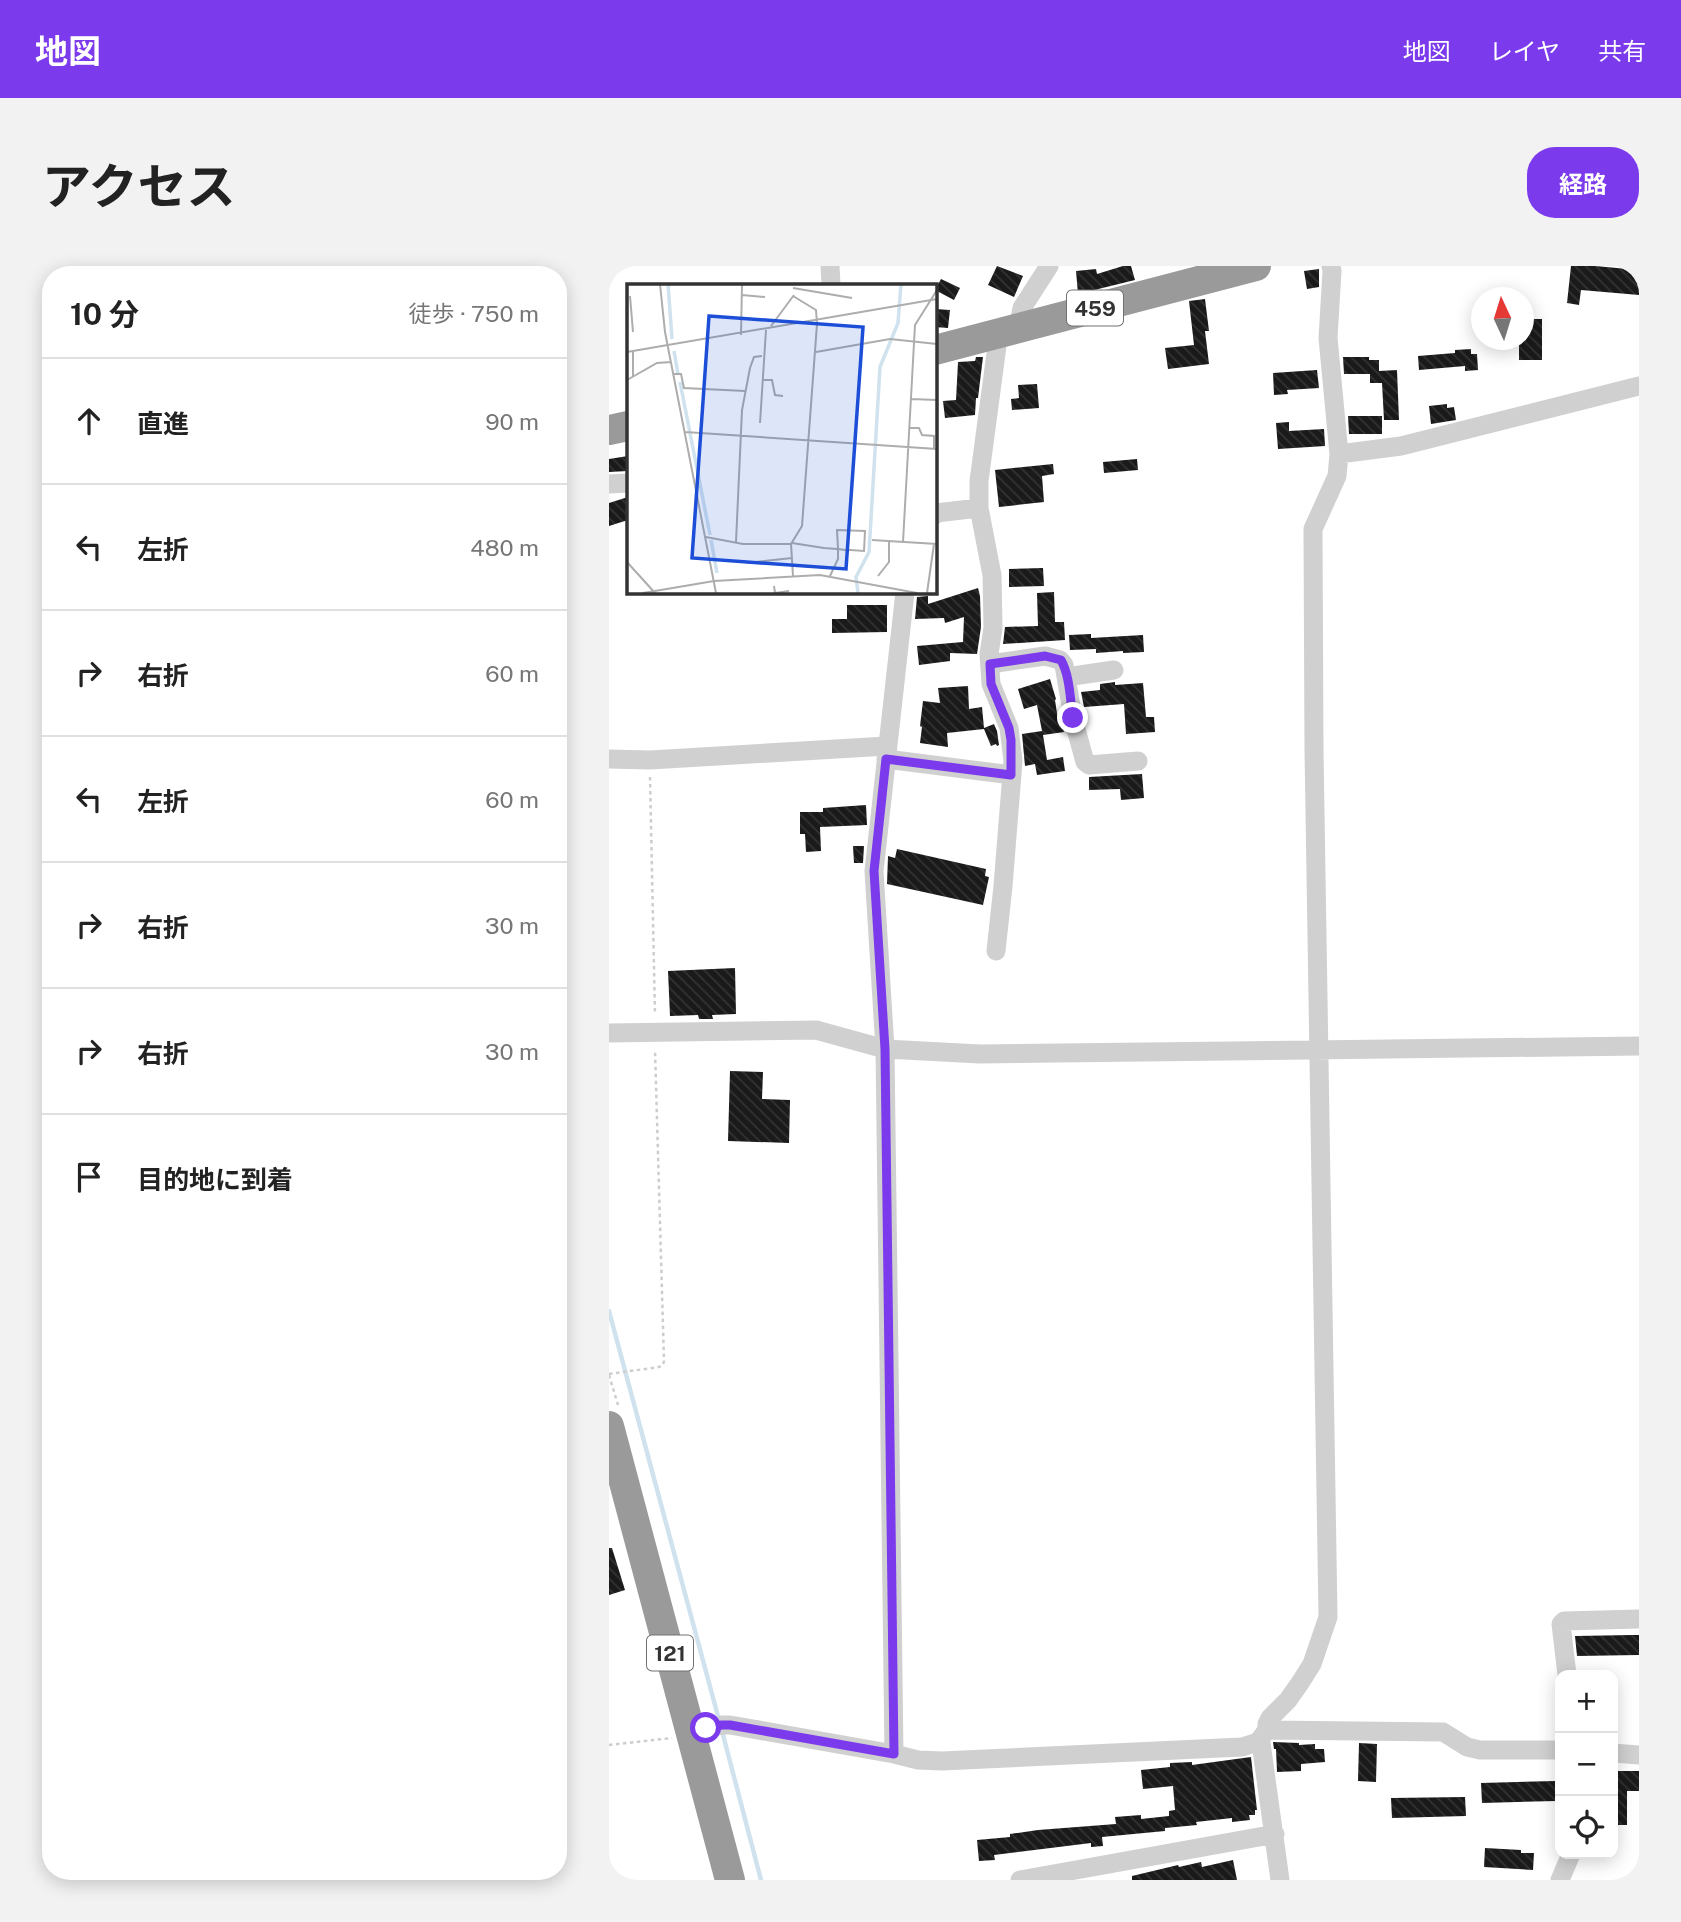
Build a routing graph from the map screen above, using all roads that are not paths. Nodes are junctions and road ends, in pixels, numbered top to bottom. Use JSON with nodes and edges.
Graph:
{"nodes":[{"id":1,"x":830,"y":266,"type":"edge"},
{"id":2,"x":1049,"y":266,"type":"edge"},
{"id":3,"x":1256,"y":266,"type":"edge"},
{"id":4,"x":1331,"y":266,"type":"edge"},
{"id":5,"x":831,"y":284,"type":"edge"},
{"id":6,"x":1007,"y":332,"type":"junction"},
{"id":7,"x":936,"y":350,"type":"edge"},
{"id":8,"x":1639,"y":386,"type":"edge"},
{"id":9,"x":627,"y":426,"type":"edge"},
{"id":10,"x":609,"y":430,"type":"edge"},
{"id":11,"x":1339,"y":454,"type":"junction"},
{"id":12,"x":627,"y":483,"type":"edge"},
{"id":13,"x":609,"y":484,"type":"edge"},
{"id":14,"x":979,"y":508,"type":"junction"},
{"id":15,"x":936,"y":513,"type":"edge"},
{"id":16,"x":905,"y":593,"type":"edge"},
{"id":17,"x":990,"y":664,"type":"junction"},
{"id":18,"x":1114,"y":670,"type":"dead end"},
{"id":19,"x":1066,"y":677,"type":"junction"},
{"id":20,"x":886,"y":752,"type":"junction"},
{"id":21,"x":609,"y":759,"type":"edge"},
{"id":22,"x":1138,"y":761,"type":"dead end"},
{"id":23,"x":1011,"y":775,"type":"junction"},
{"id":24,"x":996,"y":951,"type":"dead end"},
{"id":25,"x":609,"y":1033,"type":"edge"},
{"id":26,"x":1639,"y":1046,"type":"edge"},
{"id":27,"x":885,"y":1049,"type":"junction"},
{"id":28,"x":1319,"y":1049,"type":"junction"},
{"id":29,"x":609,"y":1426,"type":"edge"},
{"id":30,"x":1639,"y":1619,"type":"edge"},
{"id":31,"x":1566,"y":1670,"type":"edge"},
{"id":32,"x":691,"y":1731,"type":"junction"},
{"id":33,"x":1262,"y":1736,"type":"junction"},
{"id":34,"x":1555,"y":1750,"type":"edge"},
{"id":35,"x":1618,"y":1753,"type":"edge"},
{"id":36,"x":894,"y":1754,"type":"junction"},
{"id":37,"x":1639,"y":1755,"type":"edge"},
{"id":38,"x":1275,"y":1834,"type":"junction"},
{"id":39,"x":1569,"y":1859,"type":"edge"},
{"id":40,"x":730,"y":1880,"type":"edge"},
{"id":41,"x":1020,"y":1880,"type":"edge"},
{"id":42,"x":1280,"y":1880,"type":"edge"},
{"id":43,"x":1560,"y":1880,"type":"edge"}],
"edges":[{"from":1,"to":5,"type":"street"},
{"from":2,"to":6,"type":"street"},
{"from":3,"to":6,"type":"highway","number":"459"},
{"from":4,"to":11,"type":"street"},
{"from":6,"to":7,"type":"highway","number":"459"},
{"from":6,"to":14,"type":"street"},
{"from":8,"to":11,"type":"street"},
{"from":9,"to":10,"type":"highway"},
{"from":11,"to":28,"type":"street"},
{"from":12,"to":13,"type":"street"},
{"from":14,"to":15,"type":"street"},
{"from":14,"to":17,"type":"street"},
{"from":16,"to":20,"type":"street"},
{"from":17,"to":19,"type":"street"},
{"from":17,"to":23,"type":"street"},
{"from":18,"to":19,"type":"street"},
{"from":19,"to":22,"type":"street"},
{"from":20,"to":21,"type":"street"},
{"from":20,"to":23,"type":"street"},
{"from":20,"to":27,"type":"street"},
{"from":23,"to":24,"type":"street"},
{"from":25,"to":27,"type":"street"},
{"from":26,"to":28,"type":"street"},
{"from":27,"to":28,"type":"street"},
{"from":27,"to":36,"type":"street"},
{"from":28,"to":33,"type":"street"},
{"from":29,"to":32,"type":"highway","number":"121"},
{"from":30,"to":31,"type":"street"},
{"from":32,"to":36,"type":"street"},
{"from":32,"to":40,"type":"highway","number":"121"},
{"from":33,"to":34,"type":"street"},
{"from":33,"to":36,"type":"street"},
{"from":33,"to":38,"type":"street"},
{"from":35,"to":37,"type":"street"},
{"from":38,"to":41,"type":"street"},
{"from":38,"to":42,"type":"street"},
{"from":39,"to":43,"type":"street"}]}
